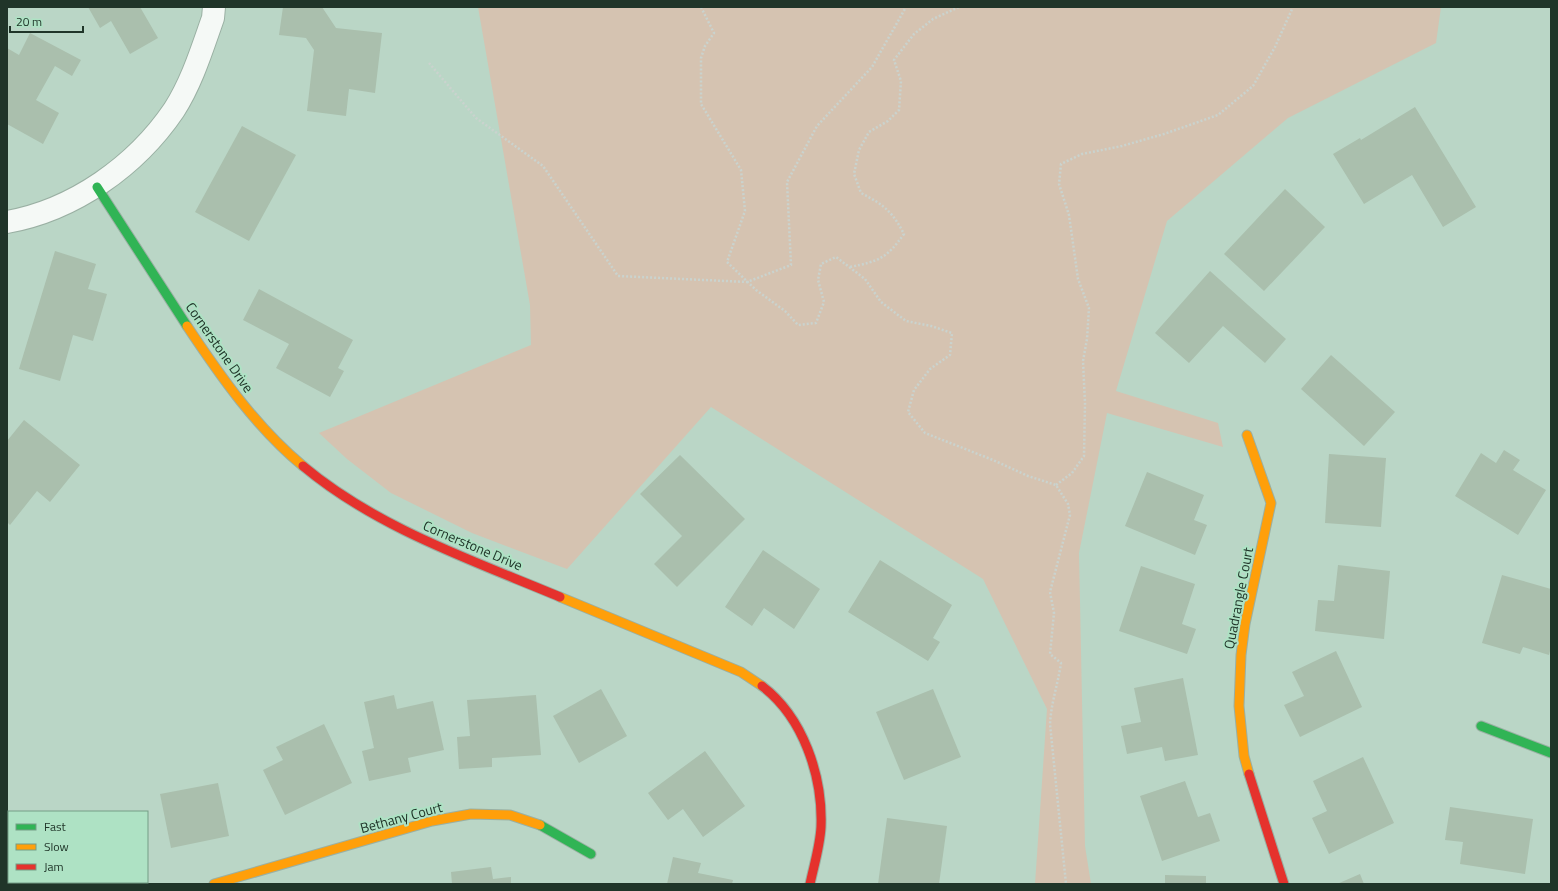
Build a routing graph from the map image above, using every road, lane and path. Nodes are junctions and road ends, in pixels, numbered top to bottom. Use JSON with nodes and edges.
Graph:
{"nodes":[{"id":1,"x":214,"y":7,"type":"edge"},
{"id":2,"x":701,"y":7,"type":"edge"},
{"id":3,"x":906,"y":7,"type":"edge"},
{"id":4,"x":959,"y":7,"type":"edge"},
{"id":5,"x":1292,"y":7,"type":"edge"},
{"id":6,"x":429,"y":63,"type":"dead end"},
{"id":7,"x":97,"y":187,"type":"junction"},
{"id":8,"x":7,"y":222,"type":"edge"},
{"id":9,"x":849,"y":267,"type":"junction"},
{"id":10,"x":747,"y":282,"type":"junction"},
{"id":11,"x":1247,"y":435,"type":"dead end"},
{"id":12,"x":1056,"y":485,"type":"junction"},
{"id":13,"x":1481,"y":726,"type":"dead end"},
{"id":14,"x":1551,"y":753,"type":"edge"},
{"id":15,"x":591,"y":854,"type":"dead end"},
{"id":16,"x":214,"y":884,"type":"edge"},
{"id":17,"x":810,"y":884,"type":"edge"},
{"id":18,"x":1066,"y":884,"type":"edge"},
{"id":19,"x":1284,"y":884,"type":"edge"}],
"edges":[{"from":1,"to":7,"type":"street"},
{"from":2,"to":10,"type":"path"},
{"from":3,"to":10,"type":"path"},
{"from":4,"to":9,"type":"path"},
{"from":5,"to":12,"type":"path"},
{"from":6,"to":10,"type":"path"},
{"from":7,"to":8,"type":"street"},
{"from":7,"to":17,"type":"street","name":"Cornerstone Drive"},
{"from":9,"to":10,"type":"path"},
{"from":9,"to":12,"type":"path"},
{"from":11,"to":19,"type":"street","name":"Quadrangle Court"},
{"from":12,"to":18,"type":"path"},
{"from":13,"to":14,"type":"street"},
{"from":15,"to":16,"type":"street","name":"Bethany Court"}]}
